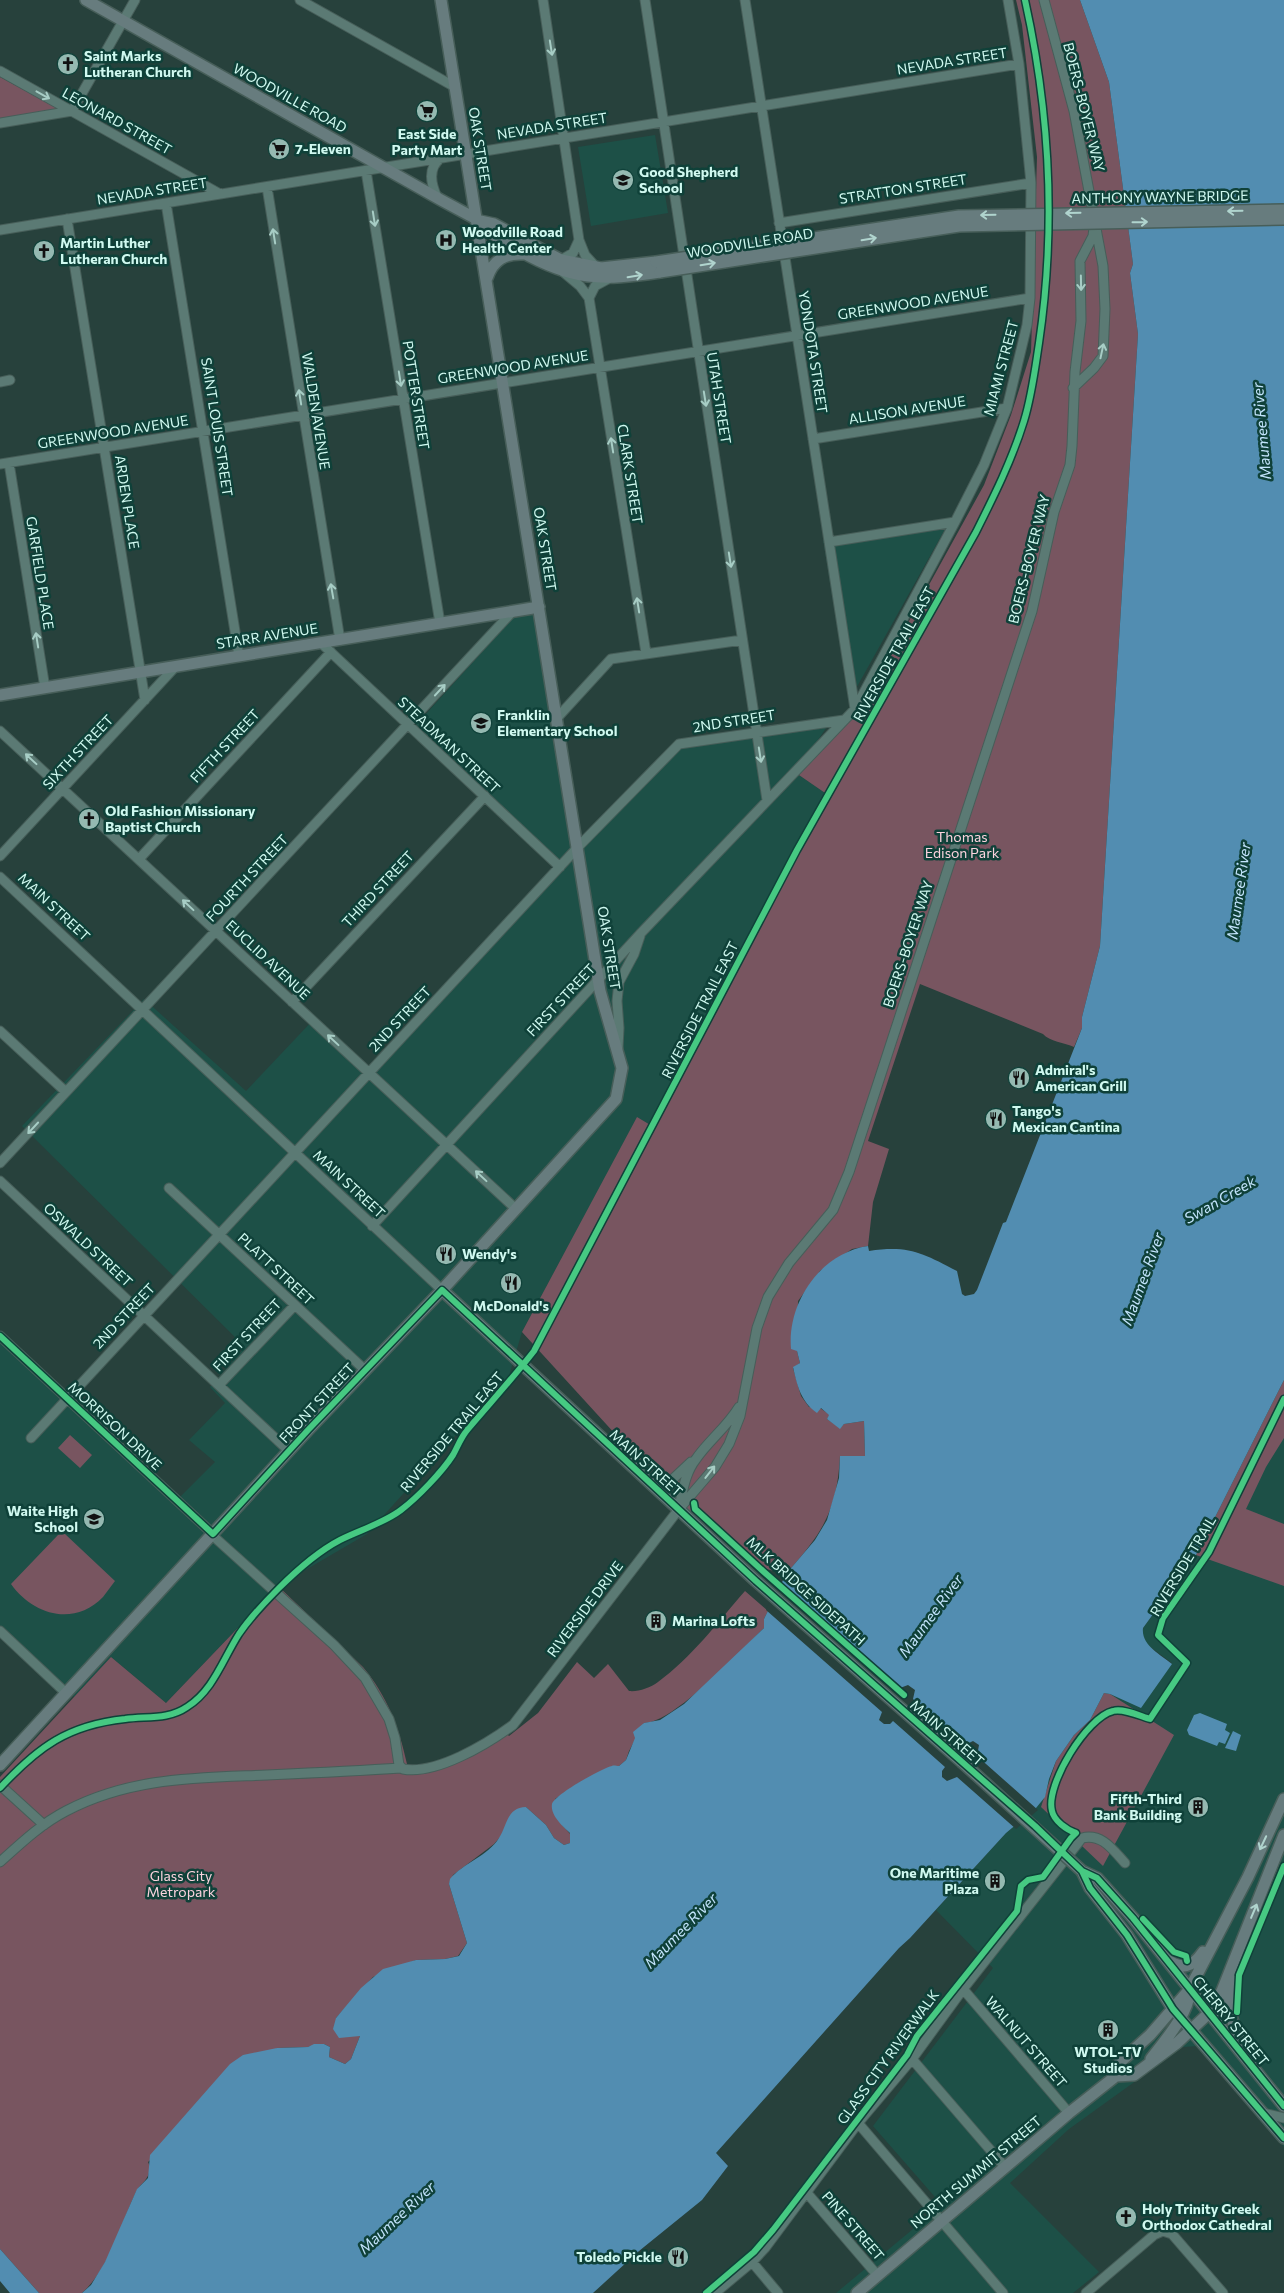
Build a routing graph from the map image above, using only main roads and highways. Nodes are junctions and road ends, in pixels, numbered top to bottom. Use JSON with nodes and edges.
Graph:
{"nodes":[{"id":1,"x":86,"y":0,"type":"edge"},
{"id":2,"x":441,"y":0,"type":"edge"},
{"id":3,"x":1284,"y":210,"type":"edge"},
{"id":4,"x":1038,"y":219,"type":"junction"},
{"id":5,"x":1284,"y":219,"type":"edge"},
{"id":6,"x":479,"y":220,"type":"junction"},
{"id":7,"x":527,"y":254,"type":"junction"},
{"id":8,"x":562,"y":265,"type":"junction"},
{"id":9,"x":658,"y":267,"type":"junction"},
{"id":10,"x":486,"y":280,"type":"junction"},
{"id":11,"x":539,"y":607,"type":"junction"},
{"id":12,"x":0,"y":695,"type":"edge"},
{"id":13,"x":616,"y":1100,"type":"joint"},
{"id":14,"x":442,"y":1290,"type":"junction"},
{"id":15,"x":0,"y":1765,"type":"edge"},
{"id":16,"x":1284,"y":1799,"type":"edge"},
{"id":17,"x":1284,"y":1835,"type":"edge"},
{"id":18,"x":1082,"y":1871,"type":"junction"},
{"id":19,"x":1220,"y":1931,"type":"junction"},
{"id":20,"x":1161,"y":1954,"type":"junction"},
{"id":21,"x":1235,"y":1956,"type":"junction"},
{"id":22,"x":1189,"y":1990,"type":"junction"},
{"id":23,"x":1176,"y":2013,"type":"junction"},
{"id":24,"x":1208,"y":2014,"type":"junction"},
{"id":25,"x":1191,"y":2030,"type":"junction"},
{"id":26,"x":1144,"y":2068,"type":"junction"},
{"id":27,"x":1116,"y":2076,"type":"junction"},
{"id":28,"x":1269,"y":2087,"type":"junction"},
{"id":29,"x":1284,"y":2106,"type":"edge"},
{"id":30,"x":1284,"y":2138,"type":"edge"},
{"id":31,"x":857,"y":2293,"type":"edge"}],
"edges":[{"from":1,"to":6,"type":"main road","name":"WOODVILLE ROAD"},
{"from":2,"to":6,"type":"main road","name":"OAK STREET"},
{"from":3,"to":4,"type":"main road","name":"ANTHONY WAYNE BRIDGE","one_way":true,"bridge":true},
{"from":4,"to":5,"type":"main road","name":"ANTHONY WAYNE BRIDGE","one_way":true,"bridge":true},
{"from":4,"to":9,"type":"main road","name":"WOODVILLE ROAD","bridge":true},
{"from":6,"to":7,"type":"main road","name":"WOODVILLE ROAD"},
{"from":6,"to":8,"type":"main road","name":"WOODVILLE ROAD"},
{"from":6,"to":10,"type":"main road","name":"OAK STREET"},
{"from":7,"to":8,"type":"main road","name":"WOODVILLE ROAD"},
{"from":7,"to":10,"type":"main road"},
{"from":8,"to":9,"type":"main road","name":"WOODVILLE ROAD"},
{"from":8,"to":9,"type":"main road","name":"WOODVILLE ROAD","one_way":true},
{"from":10,"to":11,"type":"main road","name":"OAK STREET"},
{"from":11,"to":12,"type":"main road","name":"STARR AVENUE"},
{"from":11,"to":13,"type":"main road","name":"OAK STREET"},
{"from":13,"to":14,"type":"main road","name":"FRONT STREET"},
{"from":14,"to":15,"type":"main road","name":"FRONT STREET"},
{"from":14,"to":18,"type":"main road","name":"MAIN STREET","bridge":true},
{"from":16,"to":19,"type":"main road","name":"NORTH SUMMIT STREET","one_way":true},
{"from":21,"to":17,"type":"main road","name":"NORTH SUMMIT STREET","one_way":true},
{"from":18,"to":20,"type":"main road","name":"CHERRY STREET"},
{"from":18,"to":23,"type":"main road"},
{"from":19,"to":20,"type":"main road"},
{"from":19,"to":22,"type":"main road","name":"NORTH SUMMIT STREET"},
{"from":20,"to":22,"type":"main road","name":"CHERRY STREET"},
{"from":21,"to":24,"type":"main road","name":"NORTH SUMMIT STREET"},
{"from":21,"to":28,"type":"main road"},
{"from":22,"to":23,"type":"main road","name":"NORTH SUMMIT STREET"},
{"from":22,"to":24,"type":"main road","name":"CHERRY STREET"},
{"from":23,"to":25,"type":"main road"},
{"from":23,"to":26,"type":"main road"},
{"from":23,"to":27,"type":"main road","name":"NORTH SUMMIT STREET"},
{"from":24,"to":25,"type":"main road","name":"NORTH SUMMIT STREET"},
{"from":24,"to":28,"type":"main road","name":"CHERRY STREET"},
{"from":25,"to":26,"type":"main road","name":"NORTH SUMMIT STREET"},
{"from":25,"to":30,"type":"main road"},
{"from":26,"to":27,"type":"main road","name":"NORTH SUMMIT STREET"},
{"from":27,"to":31,"type":"main road","name":"NORTH SUMMIT STREET"},
{"from":28,"to":29,"type":"main road","name":"CHERRY STREET"}]}
